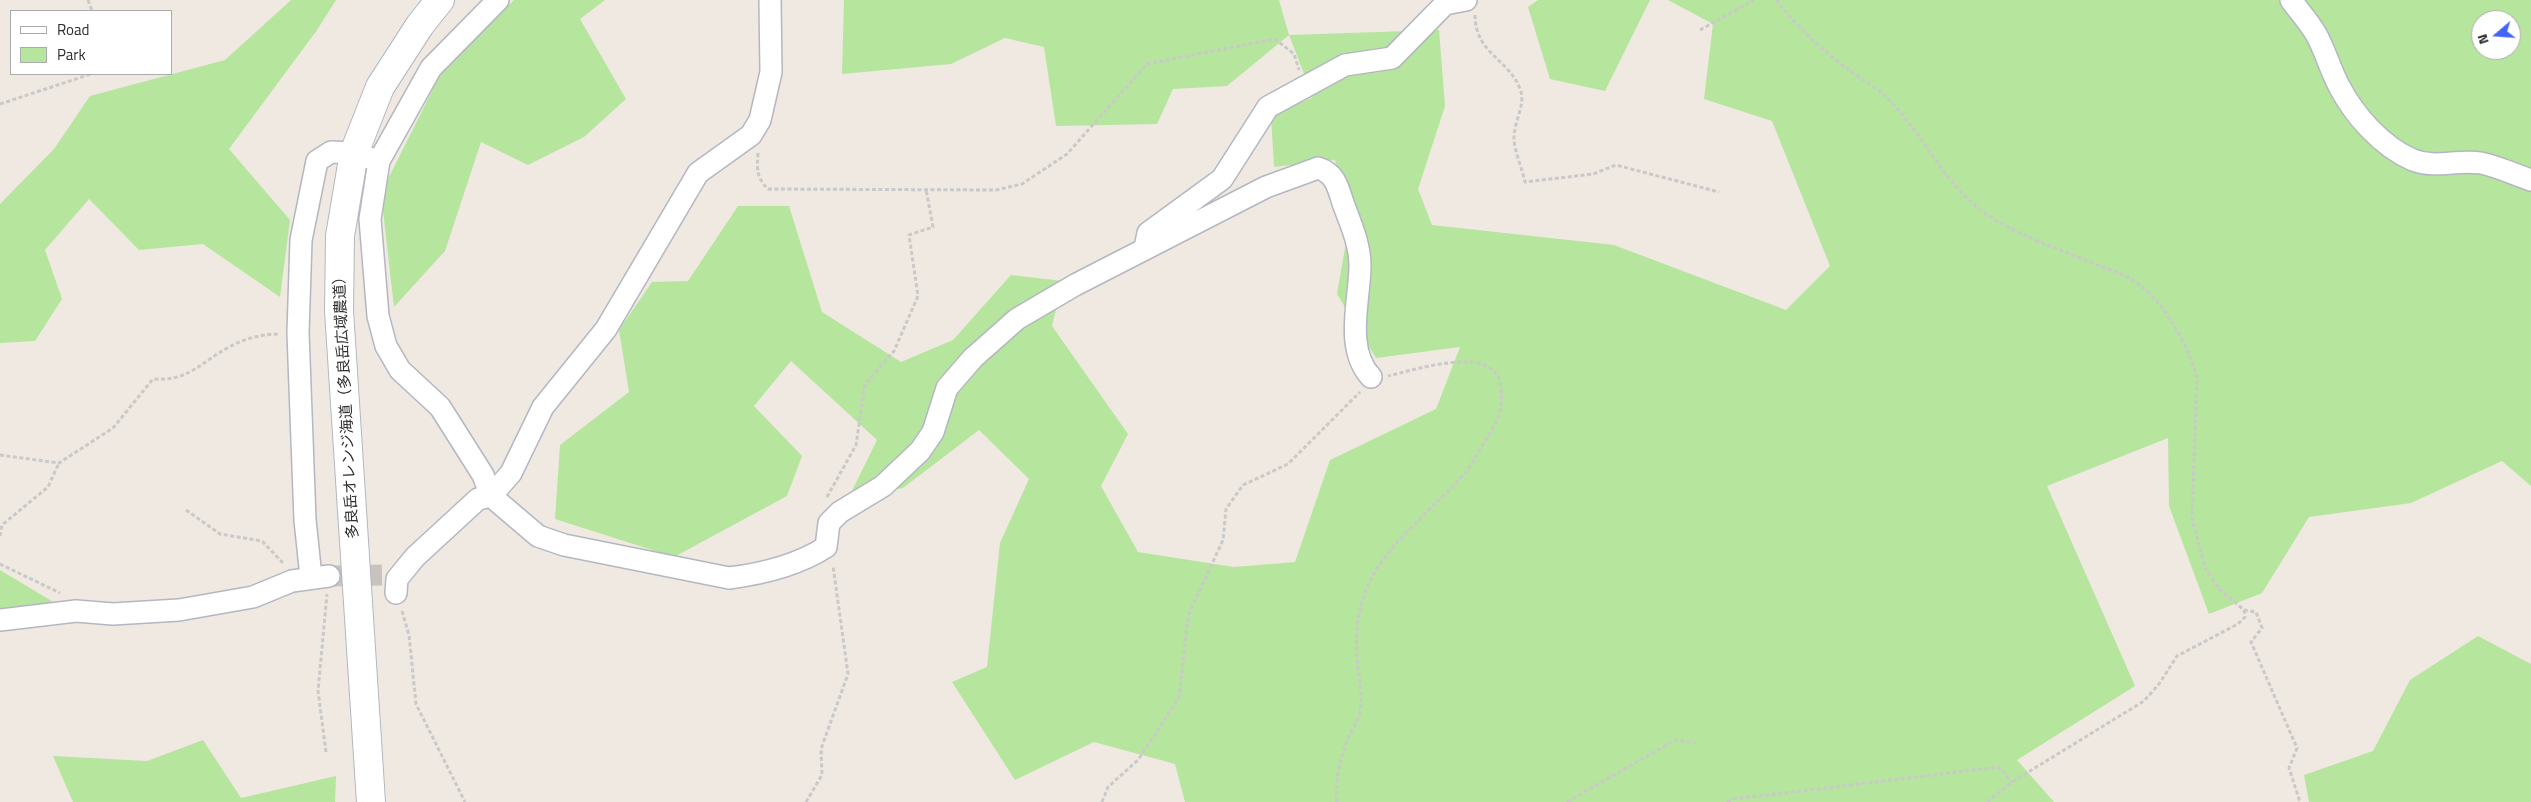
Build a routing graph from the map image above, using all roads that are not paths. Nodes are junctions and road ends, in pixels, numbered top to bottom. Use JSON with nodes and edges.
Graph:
{"nodes":[{"id":1,"x":440,"y":0,"type":"edge"},
{"id":2,"x":498,"y":0,"type":"edge"},
{"id":3,"x":770,"y":0,"type":"edge"},
{"id":4,"x":2291,"y":0,"type":"edge"},
{"id":5,"x":1470,"y":4,"type":"edge"},
{"id":6,"x":367,"y":157,"type":"junction"},
{"id":7,"x":2531,"y":180,"type":"edge"},
{"id":8,"x":1145,"y":248,"type":"junction"},
{"id":9,"x":1371,"y":377,"type":"road end"},
{"id":10,"x":491,"y":496,"type":"junction"},
{"id":11,"x":393,"y":582,"type":"road end"},
{"id":12,"x":0,"y":620,"type":"edge"},
{"id":13,"x":371,"y":802,"type":"edge"}],
"edges":[{"from":1,"to":6,"type":"street","name":"多良岳オレンジ海道（多良岳広域農道）"},
{"from":2,"to":6,"type":"street"},
{"from":3,"to":10,"type":"street"},
{"from":4,"to":7,"type":"street"},
{"from":5,"to":8,"type":"street"},
{"from":6,"to":10,"type":"street"},
{"from":6,"to":12,"type":"street"},
{"from":6,"to":13,"type":"street","name":"多良岳オレンジ海道（多良岳広域農道）"},
{"from":8,"to":9,"type":"street"},
{"from":8,"to":10,"type":"street"},
{"from":10,"to":11,"type":"street"}]}
